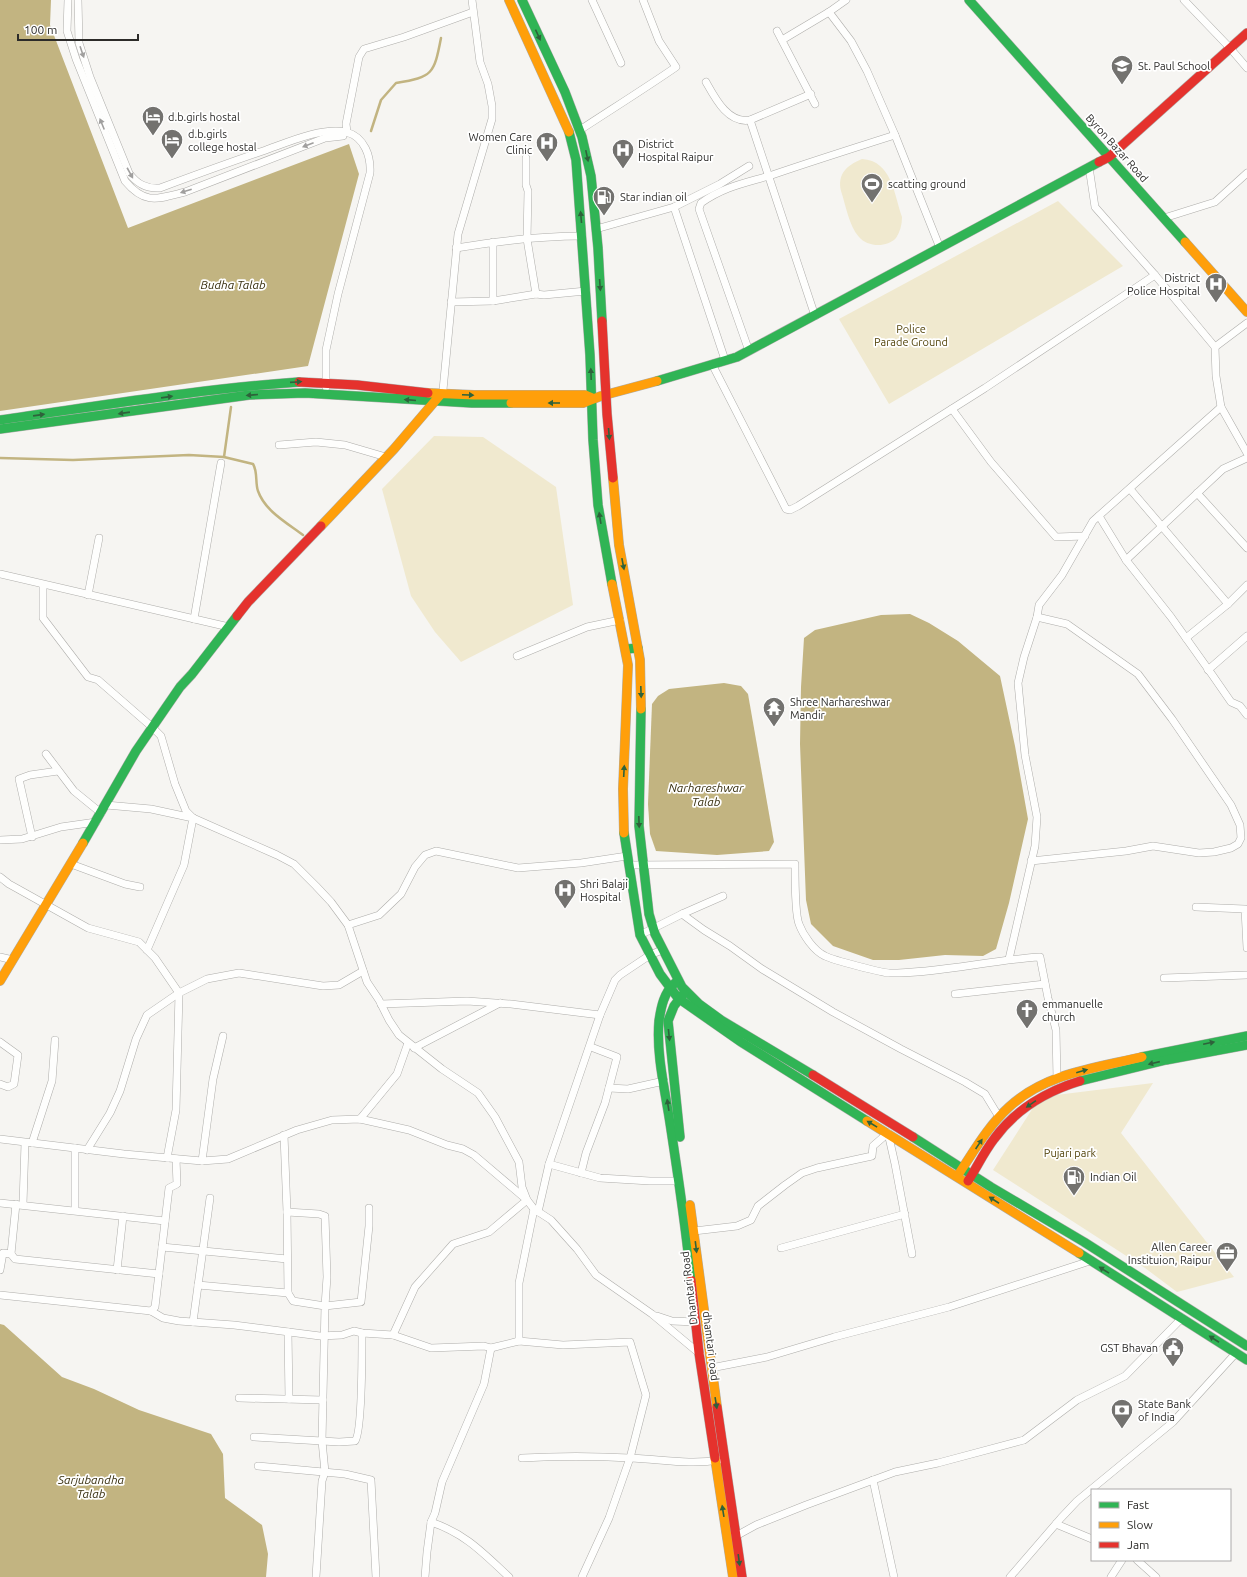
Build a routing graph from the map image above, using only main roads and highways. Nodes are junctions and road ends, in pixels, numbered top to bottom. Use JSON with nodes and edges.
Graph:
{"nodes":[{"id":1,"x":509,"y":0,"type":"edge"},
{"id":2,"x":522,"y":0,"type":"edge"},
{"id":3,"x":969,"y":0,"type":"edge"},
{"id":4,"x":1247,"y":32,"type":"edge"},
{"id":5,"x":1109,"y":157,"type":"junction"},
{"id":6,"x":1247,"y":312,"type":"edge"},
{"id":7,"x":441,"y":394,"type":"junction"},
{"id":8,"x":606,"y":396,"type":"junction"},
{"id":9,"x":592,"y":398,"type":"junction"},
{"id":10,"x":434,"y":402,"type":"junction"},
{"id":11,"x":0,"y":420,"type":"edge"},
{"id":12,"x":0,"y":429,"type":"edge"},
{"id":13,"x":638,"y":648,"type":"junction"},
{"id":14,"x":626,"y":649,"type":"junction"},
{"id":15,"x":678,"y":980,"type":"junction"},
{"id":16,"x":0,"y":981,"type":"edge"},
{"id":17,"x":669,"y":988,"type":"junction"},
{"id":18,"x":685,"y":991,"type":"junction"},
{"id":19,"x":678,"y":998,"type":"junction"},
{"id":20,"x":1247,"y":1036,"type":"edge"},
{"id":21,"x":1247,"y":1045,"type":"edge"},
{"id":22,"x":959,"y":1172,"type":"junction"},
{"id":23,"x":969,"y":1178,"type":"junction"},
{"id":24,"x":1247,"y":1346,"type":"edge"},
{"id":25,"x":1247,"y":1360,"type":"edge"},
{"id":26,"x":720,"y":1460,"type":"junction"},
{"id":27,"x":733,"y":1577,"type":"edge"},
{"id":28,"x":742,"y":1577,"type":"edge"}],
"edges":[{"from":9,"to":1,"type":"main road","one_way":true},
{"from":2,"to":8,"type":"main road","one_way":true},
{"from":3,"to":5,"type":"main road","name":"Byron Bazar Road"},
{"from":4,"to":5,"type":"main road"},
{"from":5,"to":6,"type":"main road","name":"Byron Bazar Road"},
{"from":5,"to":8,"type":"main road"},
{"from":7,"to":9,"type":"main road","one_way":true},
{"from":7,"to":10,"type":"main road"},
{"from":11,"to":7,"type":"main road","one_way":true},
{"from":8,"to":9,"type":"main road"},
{"from":8,"to":13,"type":"main road","one_way":true},
{"from":9,"to":10,"type":"main road","one_way":true},
{"from":14,"to":9,"type":"main road","one_way":true},
{"from":10,"to":12,"type":"main road","one_way":true},
{"from":10,"to":16,"type":"main road"},
{"from":13,"to":14,"type":"main road"},
{"from":13,"to":15,"type":"main road","one_way":true},
{"from":17,"to":14,"type":"main road","one_way":true},
{"from":15,"to":17,"type":"main road"},
{"from":15,"to":18,"type":"main road"},
{"from":17,"to":19,"type":"main road"},
{"from":26,"to":17,"type":"main road","name":"dhamtari road","one_way":true},
{"from":18,"to":19,"type":"main road","name":"Dhamtari Road"},
{"from":18,"to":22,"type":"main road"},
{"from":22,"to":19,"type":"main road","one_way":true},
{"from":19,"to":26,"type":"main road","name":"Dhamtari Road","one_way":true},
{"from":22,"to":20,"type":"main road","one_way":true},
{"from":21,"to":23,"type":"main road","one_way":true},
{"from":22,"to":23,"type":"main road"},
{"from":23,"to":24,"type":"main road"},
{"from":25,"to":23,"type":"main road","one_way":true},
{"from":27,"to":26,"type":"main road","name":"dhamtari road","one_way":true},
{"from":26,"to":28,"type":"main road","name":"Dhamtari Road","one_way":true}]}
